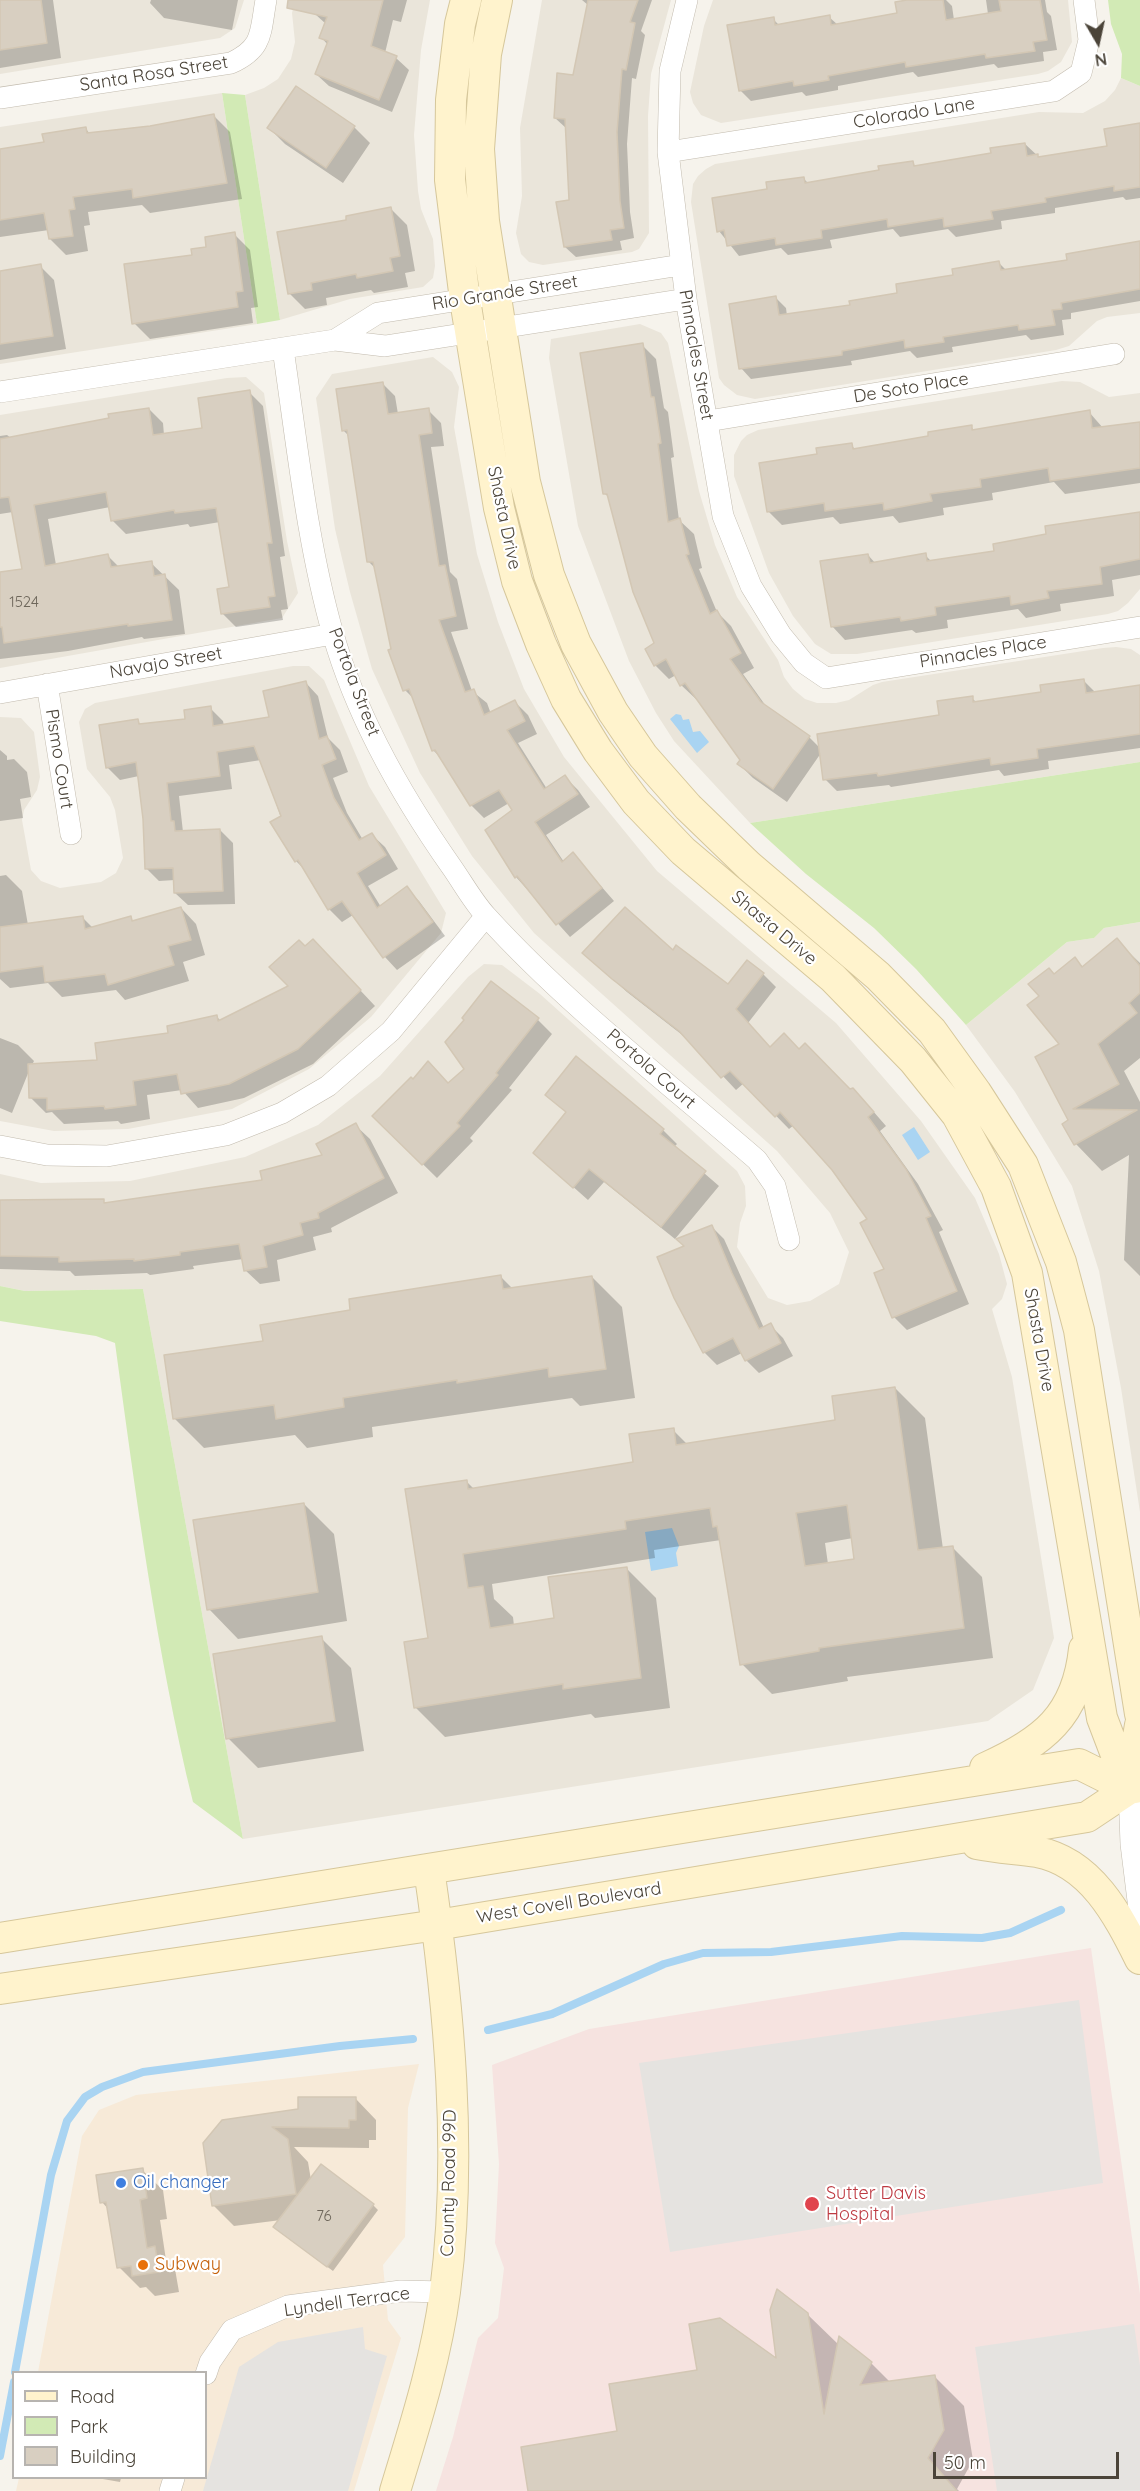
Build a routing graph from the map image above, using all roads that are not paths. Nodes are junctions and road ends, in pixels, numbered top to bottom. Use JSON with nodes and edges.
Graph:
{"nodes":[{"id":1,"x":266,"y":0,"type":"edge"},
{"id":2,"x":465,"y":0,"type":"edge"},
{"id":3,"x":497,"y":0,"type":"edge"},
{"id":4,"x":687,"y":0,"type":"edge"},
{"id":5,"x":1084,"y":0,"type":"edge"},
{"id":6,"x":0,"y":98,"type":"edge"},
{"id":7,"x":668,"y":152,"type":"junction"},
{"id":8,"x":681,"y":265,"type":"junction"},
{"id":9,"x":495,"y":295,"type":"junction"},
{"id":10,"x":686,"y":299,"type":"junction"},
{"id":11,"x":465,"y":300,"type":"junction"},
{"id":12,"x":500,"y":328,"type":"junction"},
{"id":13,"x":471,"y":332,"type":"junction"},
{"id":14,"x":336,"y":340,"type":"junction"},
{"id":15,"x":283,"y":349,"type":"junction"},
{"id":16,"x":1114,"y":354,"type":"dead end"},
{"id":17,"x":0,"y":392,"type":"edge"},
{"id":18,"x":708,"y":421,"type":"junction"},
{"id":19,"x":1140,"y":627,"type":"edge"},
{"id":20,"x":333,"y":634,"type":"junction"},
{"id":21,"x":826,"y":678,"type":"joint"},
{"id":22,"x":47,"y":684,"type":"junction"},
{"id":23,"x":0,"y":693,"type":"edge"},
{"id":24,"x":71,"y":834,"type":"dead end"},
{"id":25,"x":486,"y":916,"type":"junction"},
{"id":26,"x":0,"y":1146,"type":"edge"},
{"id":27,"x":789,"y":1240,"type":"dead end"},
{"id":28,"x":1086,"y":1622,"type":"junction"},
{"id":29,"x":1133,"y":1635,"type":"edge"},
{"id":30,"x":1140,"y":1714,"type":"edge"},
{"id":31,"x":1140,"y":1725,"type":"edge"},
{"id":32,"x":954,"y":1783,"type":"junction"},
{"id":33,"x":1134,"y":1788,"type":"edge"},
{"id":34,"x":956,"y":1840,"type":"junction"},
{"id":35,"x":429,"y":1869,"type":"junction"},
{"id":36,"x":1140,"y":1917,"type":"edge"},
{"id":37,"x":437,"y":1925,"type":"junction"},
{"id":38,"x":0,"y":1938,"type":"edge"},
{"id":39,"x":1140,"y":1959,"type":"edge"},
{"id":40,"x":0,"y":1989,"type":"edge"},
{"id":41,"x":445,"y":2292,"type":"junction"},
{"id":42,"x":207,"y":2371,"type":"edge"},
{"id":43,"x":395,"y":2491,"type":"edge"}],
"edges":[{"from":1,"to":6,"type":"street","name":"Santa Rosa Street"},
{"from":2,"to":11,"type":"street","name":"Shasta Drive"},
{"from":3,"to":9,"type":"street","name":"Shasta Drive"},
{"from":4,"to":7,"type":"street","name":"Pinnacles Street"},
{"from":5,"to":7,"type":"street","name":"Colorado Lane"},
{"from":7,"to":8,"type":"street","name":"Pinnacles Street"},
{"from":8,"to":9,"type":"street","name":"Rio Grande Street"},
{"from":8,"to":10,"type":"street","name":"Pinnacles Street"},
{"from":9,"to":11,"type":"street","name":"Rio Grande Street"},
{"from":9,"to":12,"type":"street","name":"Shasta Drive"},
{"from":10,"to":12,"type":"street","name":"Rio Grande Street"},
{"from":10,"to":18,"type":"street","name":"Pinnacles Street"},
{"from":11,"to":13,"type":"street","name":"Shasta Drive"},
{"from":11,"to":14,"type":"street","name":"Rio Grande Street"},
{"from":12,"to":13,"type":"street","name":"Rio Grande Street"},
{"from":12,"to":29,"type":"street","name":"Shasta Drive"},
{"from":13,"to":14,"type":"street","name":"Rio Grande Street"},
{"from":13,"to":28,"type":"street","name":"Shasta Drive"},
{"from":14,"to":15,"type":"street","name":"Rio Grande Street"},
{"from":15,"to":17,"type":"street","name":"Rio Grande Street"},
{"from":15,"to":20,"type":"street","name":"Portola Street"},
{"from":16,"to":18,"type":"street","name":"De Soto Place"},
{"from":18,"to":21,"type":"street","name":"Pinnacles Street"},
{"from":19,"to":21,"type":"street","name":"Pinnacles Place"},
{"from":20,"to":22,"type":"street","name":"Navajo Street"},
{"from":20,"to":25,"type":"street","name":"Portola Street"},
{"from":22,"to":23,"type":"street","name":"Navajo Street"},
{"from":22,"to":24,"type":"street","name":"Pismo Court"},
{"from":25,"to":26,"type":"street"},
{"from":25,"to":27,"type":"street","name":"Portola Court"},
{"from":28,"to":32,"type":"street"},
{"from":28,"to":33,"type":"street","name":"Shasta Drive"},
{"from":29,"to":30,"type":"street","name":"Shasta Drive"},
{"from":31,"to":33,"type":"street"},
{"from":32,"to":33,"type":"street"},
{"from":32,"to":35,"type":"street"},
{"from":33,"to":34,"type":"street","name":"West Covell Boulevard"},
{"from":33,"to":36,"type":"street"},
{"from":34,"to":37,"type":"street","name":"West Covell Boulevard"},
{"from":34,"to":39,"type":"street"},
{"from":35,"to":37,"type":"street","name":"County Road 99D"},
{"from":35,"to":38,"type":"street"},
{"from":37,"to":40,"type":"street","name":"West Covell Boulevard"},
{"from":37,"to":41,"type":"street","name":"County Road 99D"},
{"from":41,"to":42,"type":"street","name":"Lyndell Terrace"},
{"from":41,"to":43,"type":"street","name":"County Road 99D"}]}
